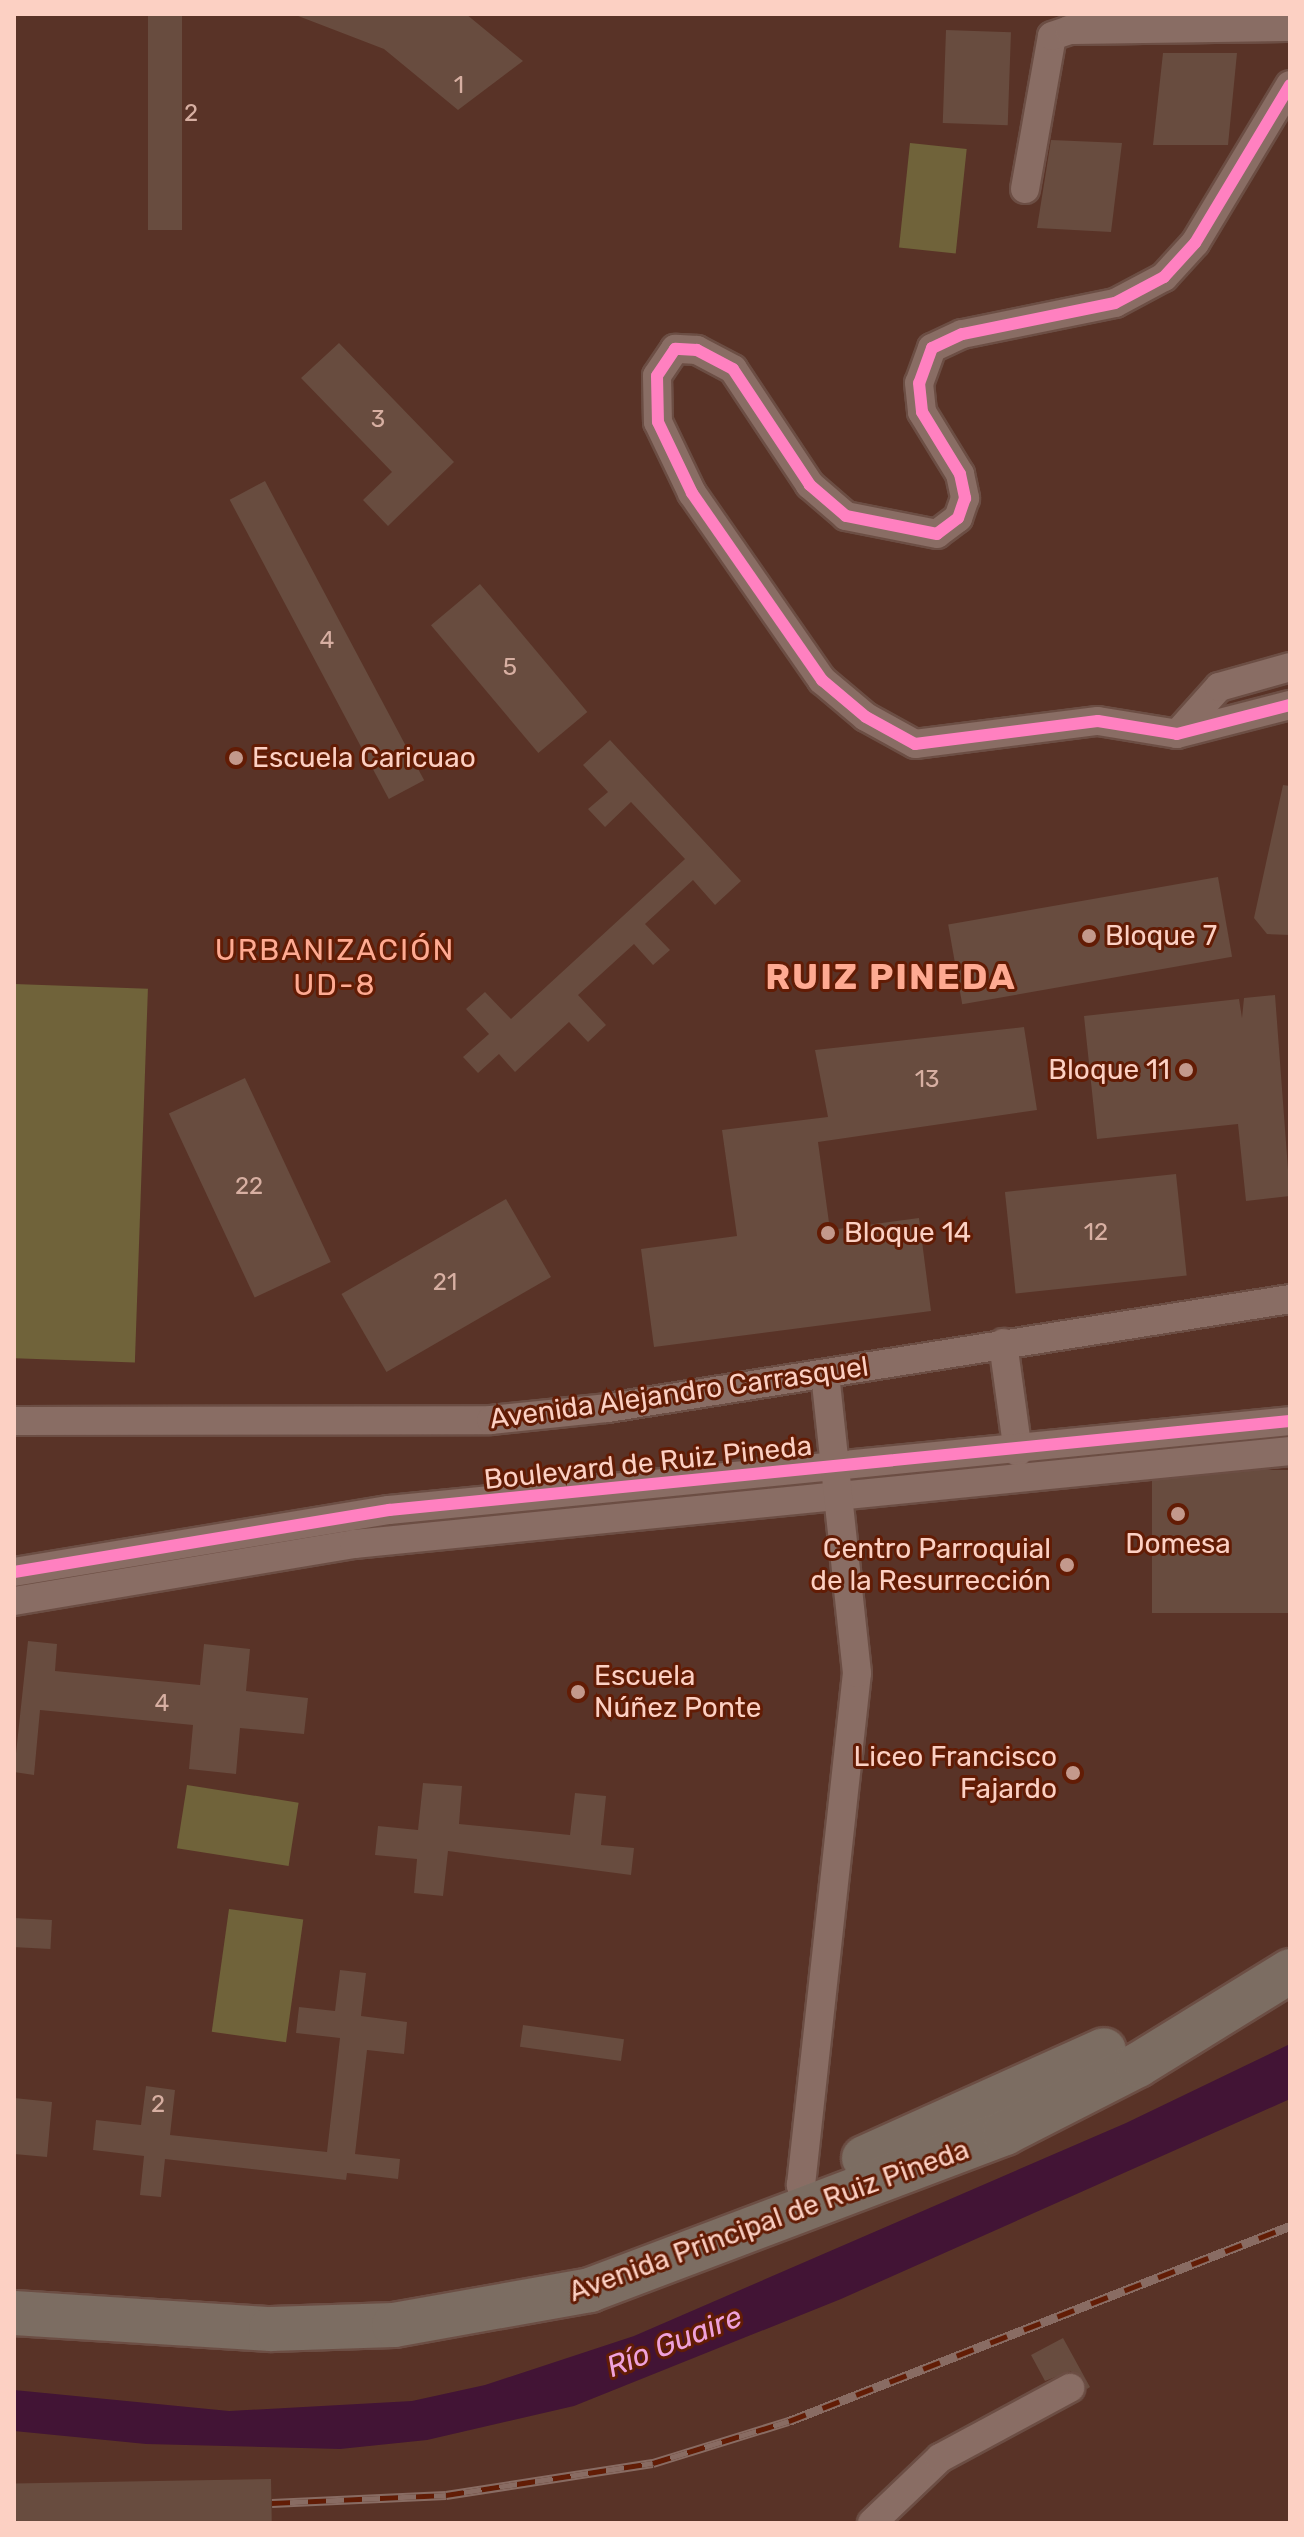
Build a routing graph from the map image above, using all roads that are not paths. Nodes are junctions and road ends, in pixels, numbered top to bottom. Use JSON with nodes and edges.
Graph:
{"nodes":[{"id":1,"x":1290,"y":27,"type":"edge"},
{"id":2,"x":1290,"y":85,"type":"edge"},
{"id":3,"x":1025,"y":189,"type":"dead end"},
{"id":4,"x":1290,"y":667,"type":"edge"},
{"id":5,"x":1290,"y":705,"type":"edge"},
{"id":6,"x":1177,"y":734,"type":"junction"},
{"id":7,"x":1290,"y":1299,"type":"edge"},
{"id":8,"x":1003,"y":1343,"type":"junction"},
{"id":9,"x":825,"y":1374,"type":"junction"},
{"id":10,"x":14,"y":1421,"type":"edge"},
{"id":11,"x":1290,"y":1421,"type":"edge"},
{"id":12,"x":1290,"y":1451,"type":"edge"},
{"id":13,"x":1018,"y":1452,"type":"junction"},
{"id":14,"x":835,"y":1468,"type":"junction"},
{"id":15,"x":840,"y":1499,"type":"junction"},
{"id":16,"x":14,"y":1572,"type":"edge"},
{"id":17,"x":14,"y":1601,"type":"edge"},
{"id":18,"x":1290,"y":1952,"type":"edge"},
{"id":19,"x":1290,"y":1971,"type":"edge"},
{"id":20,"x":805,"y":2199,"type":"junction"},
{"id":21,"x":14,"y":2284,"type":"edge"},
{"id":22,"x":14,"y":2313,"type":"edge"},
{"id":23,"x":1070,"y":2388,"type":"dead end"},
{"id":24,"x":872,"y":2523,"type":"edge"}],
"edges":[{"from":1,"to":3,"type":"street"},
{"from":2,"to":6,"type":"street"},
{"from":4,"to":6,"type":"street"},
{"from":5,"to":6,"type":"street"},
{"from":7,"to":8,"type":"street","name":"Avenida Alejandro Carrasquel"},
{"from":8,"to":9,"type":"street","name":"Avenida Alejandro Carrasquel"},
{"from":8,"to":13,"type":"street"},
{"from":9,"to":10,"type":"street","name":"Avenida Alejandro Carrasquel"},
{"from":9,"to":14,"type":"street"},
{"from":11,"to":13,"type":"street","name":"Boulevard de Ruiz Pineda"},
{"from":12,"to":15,"type":"street","name":"Boulevard de Ruiz Pineda"},
{"from":13,"to":14,"type":"street","name":"Boulevard de Ruiz Pineda"},
{"from":14,"to":15,"type":"street"},
{"from":14,"to":16,"type":"street","name":"Boulevard de Ruiz Pineda"},
{"from":15,"to":17,"type":"street","name":"Boulevard de Ruiz Pineda"},
{"from":15,"to":20,"type":"street"},
{"from":18,"to":20,"type":"main road","name":"Avenida Principal de Ruiz Pineda"},
{"from":19,"to":20,"type":"main road","name":"Avenida Principal de Ruiz Pineda"},
{"from":20,"to":21,"type":"main road","name":"Avenida Principal de Ruiz Pineda"},
{"from":20,"to":22,"type":"main road","name":"Avenida Principal de Ruiz Pineda"},
{"from":23,"to":24,"type":"street"}]}
